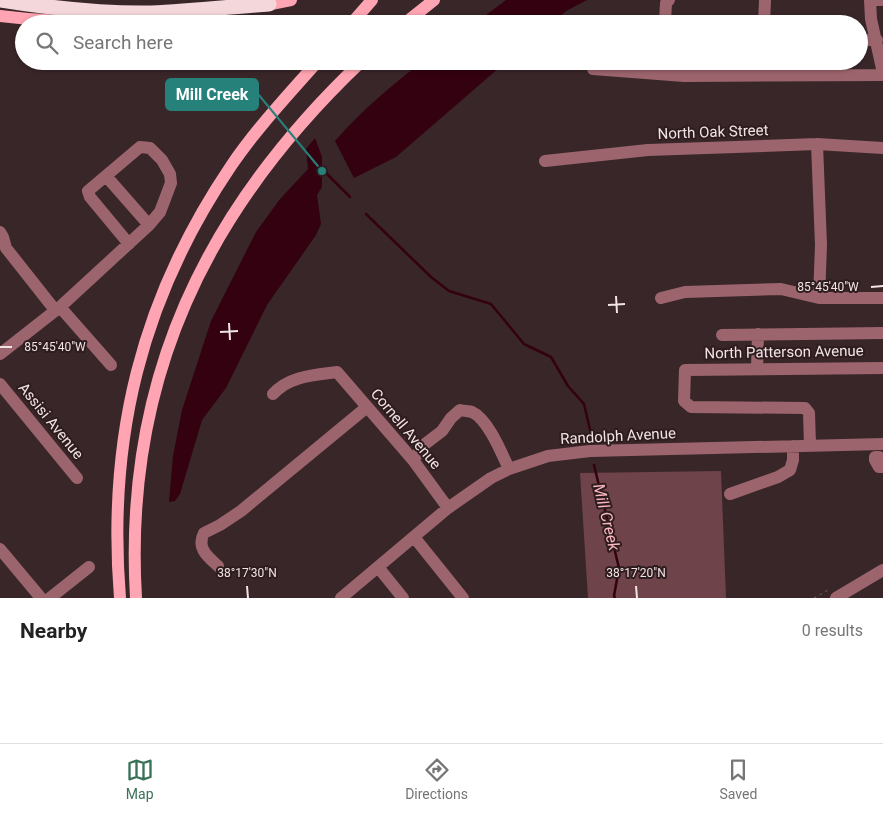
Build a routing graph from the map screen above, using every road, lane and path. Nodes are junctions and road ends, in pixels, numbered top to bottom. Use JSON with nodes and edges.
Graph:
{"nodes":[{"id":1,"x":0,"y":0,"type":"edge"},
{"id":2,"x":291,"y":0,"type":"edge"},
{"id":3,"x":434,"y":0,"type":"edge"},
{"id":4,"x":669,"y":0,"type":"edge"},
{"id":5,"x":765,"y":0,"type":"edge"},
{"id":6,"x":870,"y":0,"type":"edge"},
{"id":7,"x":883,"y":0,"type":"edge"},
{"id":8,"x":269,"y":4,"type":"junction"},
{"id":9,"x":368,"y":4,"type":"edge"},
{"id":10,"x":210,"y":15,"type":"edge"},
{"id":11,"x":359,"y":15,"type":"edge"},
{"id":12,"x":415,"y":15,"type":"edge"},
{"id":13,"x":665,"y":15,"type":"edge"},
{"id":14,"x":764,"y":15,"type":"edge"},
{"id":15,"x":0,"y":16,"type":"edge"},
{"id":16,"x":15,"y":18,"type":"edge"},
{"id":17,"x":868,"y":40,"type":"edge"},
{"id":18,"x":877,"y":40,"type":"junction"},
{"id":19,"x":310,"y":70,"type":"edge"},
{"id":20,"x":353,"y":70,"type":"edge"},
{"id":21,"x":606,"y":70,"type":"edge"},
{"id":22,"x":883,"y":74,"type":"edge"},
{"id":23,"x":817,"y":144,"type":"junction"},
{"id":24,"x":883,"y":148,"type":"edge"},
{"id":25,"x":545,"y":161,"type":"dead end"},
{"id":26,"x":106,"y":176,"type":"junction"},
{"id":27,"x":150,"y":224,"type":"junction"},
{"id":28,"x":0,"y":232,"type":"edge"},
{"id":29,"x":129,"y":244,"type":"junction"},
{"id":30,"x":661,"y":298,"type":"dead end"},
{"id":31,"x":819,"y":298,"type":"junction"},
{"id":32,"x":883,"y":298,"type":"edge"},
{"id":33,"x":58,"y":308,"type":"junction"},
{"id":34,"x":883,"y":333,"type":"edge"},
{"id":35,"x":758,"y":334,"type":"junction"},
{"id":36,"x":722,"y":335,"type":"dead end"},
{"id":37,"x":1,"y":350,"type":"edge"},
{"id":38,"x":111,"y":365,"type":"dead end"},
{"id":39,"x":883,"y":368,"type":"edge"},
{"id":40,"x":757,"y":369,"type":"junction"},
{"id":41,"x":0,"y":384,"type":"edge"},
{"id":42,"x":273,"y":394,"type":"dead end"},
{"id":43,"x":367,"y":407,"type":"junction"},
{"id":44,"x":810,"y":445,"type":"junction"},
{"id":45,"x":793,"y":446,"type":"junction"},
{"id":46,"x":879,"y":455,"type":"edge"},
{"id":47,"x":413,"y":460,"type":"junction"},
{"id":48,"x":509,"y":469,"type":"junction"},
{"id":49,"x":76,"y":478,"type":"dead end"},
{"id":50,"x":730,"y":494,"type":"dead end"},
{"id":51,"x":448,"y":508,"type":"junction"},
{"id":52,"x":414,"y":537,"type":"junction"},
{"id":53,"x":0,"y":549,"type":"edge"},
{"id":54,"x":218,"y":566,"type":"dead end"},
{"id":55,"x":89,"y":567,"type":"dead end"},
{"id":56,"x":378,"y":567,"type":"junction"},
{"id":57,"x":883,"y":570,"type":"edge"},
{"id":58,"x":41,"y":598,"type":"edge"},
{"id":59,"x":50,"y":598,"type":"edge"},
{"id":60,"x":120,"y":598,"type":"edge"},
{"id":61,"x":136,"y":598,"type":"edge"},
{"id":62,"x":341,"y":598,"type":"edge"},
{"id":63,"x":403,"y":598,"type":"edge"},
{"id":64,"x":463,"y":598,"type":"edge"},
{"id":65,"x":836,"y":598,"type":"edge"}],
"edges":[{"from":1,"to":8,"type":"highway"},
{"from":2,"to":8,"type":"main road"},
{"from":3,"to":12,"type":"main road"},
{"from":4,"to":13,"type":"street"},
{"from":5,"to":14,"type":"street"},
{"from":6,"to":7,"type":"street"},
{"from":6,"to":18,"type":"street"},
{"from":8,"to":10,"type":"main road"},
{"from":9,"to":11,"type":"main road"},
{"from":15,"to":16,"type":"main road"},
{"from":17,"to":18,"type":"street"},
{"from":18,"to":22,"type":"street"},
{"from":19,"to":60,"type":"main road"},
{"from":20,"to":61,"type":"main road"},
{"from":21,"to":22,"type":"street"},
{"from":23,"to":24,"type":"street","name":"North Oak Street"},
{"from":23,"to":25,"type":"street","name":"North Oak Street"},
{"from":23,"to":31,"type":"street"},
{"from":26,"to":27,"type":"street"},
{"from":26,"to":27,"type":"street"},
{"from":26,"to":29,"type":"street"},
{"from":27,"to":29,"type":"street"},
{"from":28,"to":33,"type":"street"},
{"from":29,"to":33,"type":"street"},
{"from":30,"to":31,"type":"street"},
{"from":31,"to":32,"type":"street"},
{"from":33,"to":37,"type":"street"},
{"from":33,"to":38,"type":"street"},
{"from":34,"to":35,"type":"street"},
{"from":35,"to":36,"type":"street"},
{"from":35,"to":40,"type":"street"},
{"from":39,"to":40,"type":"street","name":"North Patterson Avenue"},
{"from":40,"to":44,"type":"street","name":"North Patterson Avenue"},
{"from":41,"to":49,"type":"street","name":"Assisi Avenue"},
{"from":42,"to":43,"type":"street","name":"Cornell Avenue"},
{"from":43,"to":47,"type":"street","name":"Cornell Avenue"},
{"from":43,"to":54,"type":"street"},
{"from":44,"to":45,"type":"street","name":"Randolph Avenue"},
{"from":44,"to":46,"type":"street","name":"Randolph Avenue"},
{"from":45,"to":48,"type":"street","name":"Randolph Avenue"},
{"from":45,"to":50,"type":"street"},
{"from":47,"to":48,"type":"street"},
{"from":47,"to":51,"type":"street","name":"Cornell Avenue"},
{"from":48,"to":51,"type":"street","name":"Randolph Avenue"},
{"from":51,"to":52,"type":"street","name":"Randolph Avenue"},
{"from":52,"to":56,"type":"street","name":"Randolph Avenue"},
{"from":52,"to":64,"type":"street"},
{"from":53,"to":58,"type":"street"},
{"from":55,"to":59,"type":"street"},
{"from":56,"to":62,"type":"street","name":"Randolph Avenue"},
{"from":56,"to":63,"type":"street"},
{"from":57,"to":65,"type":"street"}]}
